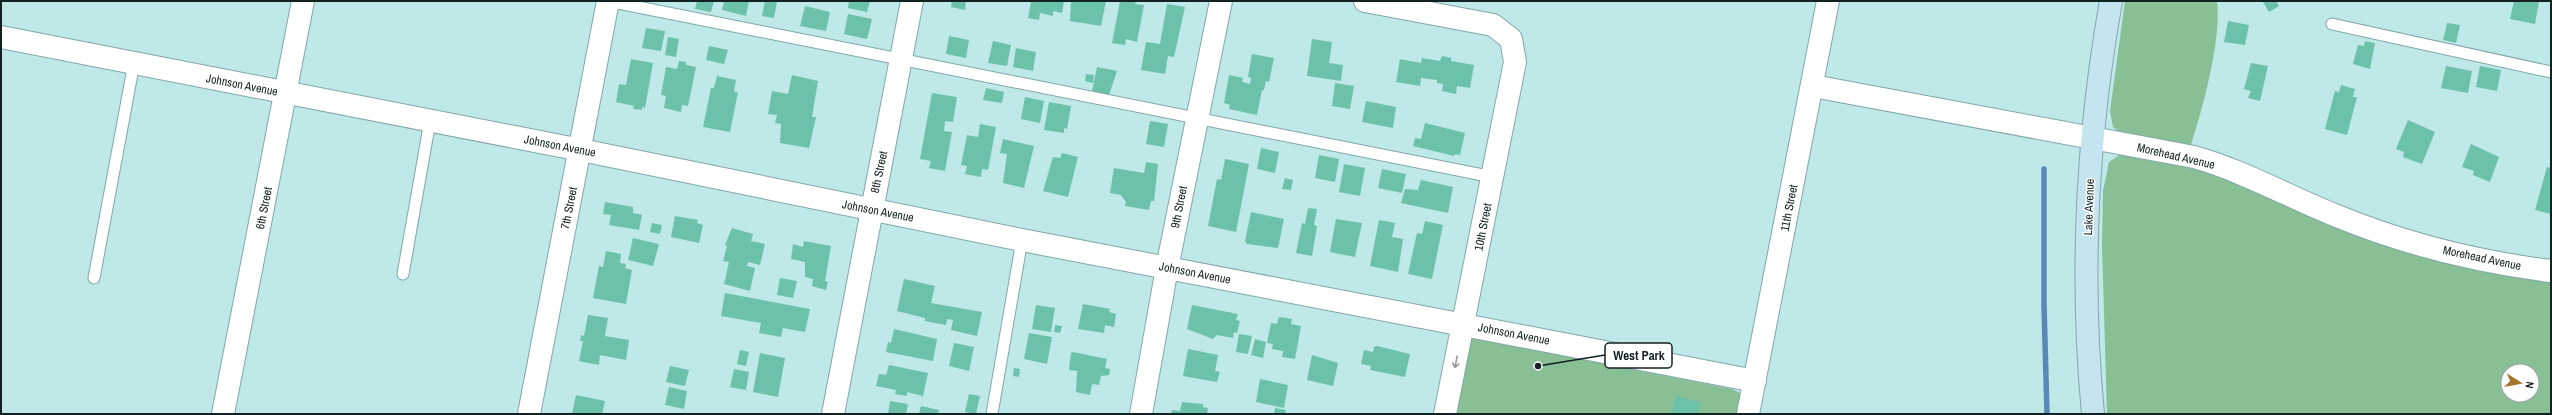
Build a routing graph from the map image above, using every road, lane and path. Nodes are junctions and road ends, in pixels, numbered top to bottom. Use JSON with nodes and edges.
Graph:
{"nodes":[{"id":1,"x":304,"y":1,"type":"edge"},
{"id":2,"x":608,"y":1,"type":"edge"},
{"id":3,"x":912,"y":1,"type":"edge"},
{"id":4,"x":1221,"y":1,"type":"edge"},
{"id":5,"x":1365,"y":1,"type":"edge"},
{"id":6,"x":1828,"y":1,"type":"edge"},
{"id":7,"x":2111,"y":1,"type":"edge"},
{"id":8,"x":2332,"y":24,"type":"dead end"},
{"id":9,"x":1,"y":37,"type":"edge"},
{"id":10,"x":902,"y":60,"type":"junction"},
{"id":11,"x":134,"y":63,"type":"junction"},
{"id":12,"x":2551,"y":72,"type":"edge"},
{"id":13,"x":1813,"y":86,"type":"junction"},
{"id":14,"x":287,"y":93,"type":"junction"},
{"id":15,"x":1197,"y":117,"type":"junction"},
{"id":16,"x":430,"y":121,"type":"junction"},
{"id":17,"x":2092,"y":139,"type":"junction"},
{"id":18,"x":580,"y":150,"type":"junction"},
{"id":19,"x":1493,"y":177,"type":"junction"},
{"id":20,"x":871,"y":210,"type":"junction"},
{"id":21,"x":1022,"y":240,"type":"junction"},
{"id":22,"x":1167,"y":268,"type":"junction"},
{"id":23,"x":2551,"y":271,"type":"edge"},
{"id":24,"x":403,"y":274,"type":"dead end"},
{"id":25,"x":94,"y":278,"type":"dead end"},
{"id":26,"x":1463,"y":324,"type":"junction"},
{"id":27,"x":1755,"y":381,"type":"junction"},
{"id":28,"x":223,"y":414,"type":"edge"},
{"id":29,"x":529,"y":414,"type":"edge"},
{"id":30,"x":833,"y":414,"type":"edge"},
{"id":31,"x":992,"y":414,"type":"edge"},
{"id":32,"x":1141,"y":414,"type":"edge"},
{"id":33,"x":1445,"y":414,"type":"edge"},
{"id":34,"x":1748,"y":414,"type":"edge"},
{"id":35,"x":2093,"y":414,"type":"edge"}],
"edges":[{"from":1,"to":14,"type":"street","name":"6th Street"},
{"from":2,"to":10,"type":"lane"},
{"from":2,"to":18,"type":"street","name":"7th Street"},
{"from":3,"to":10,"type":"street","name":"8th Street"},
{"from":4,"to":15,"type":"street","name":"9th Street"},
{"from":5,"to":19,"type":"street","name":"10th Street"},
{"from":6,"to":13,"type":"street","name":"11th Street"},
{"from":7,"to":17,"type":"main road","name":"Lake Avenue"},
{"from":8,"to":12,"type":"lane"},
{"from":9,"to":11,"type":"street","name":"Johnson Avenue"},
{"from":10,"to":15,"type":"lane"},
{"from":10,"to":20,"type":"street","name":"8th Street"},
{"from":11,"to":14,"type":"street","name":"Johnson Avenue"},
{"from":11,"to":25,"type":"lane"},
{"from":13,"to":17,"type":"street","name":"Morehead Avenue"},
{"from":13,"to":27,"type":"street","name":"11th Street"},
{"from":14,"to":16,"type":"street","name":"Johnson Avenue"},
{"from":14,"to":28,"type":"street","name":"6th Street"},
{"from":15,"to":19,"type":"lane"},
{"from":15,"to":22,"type":"street","name":"9th Street"},
{"from":16,"to":18,"type":"street","name":"Johnson Avenue"},
{"from":16,"to":24,"type":"lane"},
{"from":17,"to":23,"type":"street","name":"Morehead Avenue"},
{"from":17,"to":35,"type":"main road","name":"Lake Avenue"},
{"from":18,"to":20,"type":"street","name":"Johnson Avenue"},
{"from":18,"to":29,"type":"street","name":"7th Street"},
{"from":19,"to":26,"type":"street","name":"10th Street"},
{"from":20,"to":21,"type":"street","name":"Johnson Avenue"},
{"from":20,"to":30,"type":"street","name":"8th Street"},
{"from":21,"to":22,"type":"street","name":"Johnson Avenue"},
{"from":21,"to":31,"type":"lane"},
{"from":22,"to":26,"type":"street","name":"Johnson Avenue"},
{"from":22,"to":32,"type":"street","name":"9th Street"},
{"from":26,"to":27,"type":"street","name":"Johnson Avenue"},
{"from":26,"to":33,"type":"street","name":"10th Street","one_way":true},
{"from":27,"to":34,"type":"street","name":"11th Street"}]}
